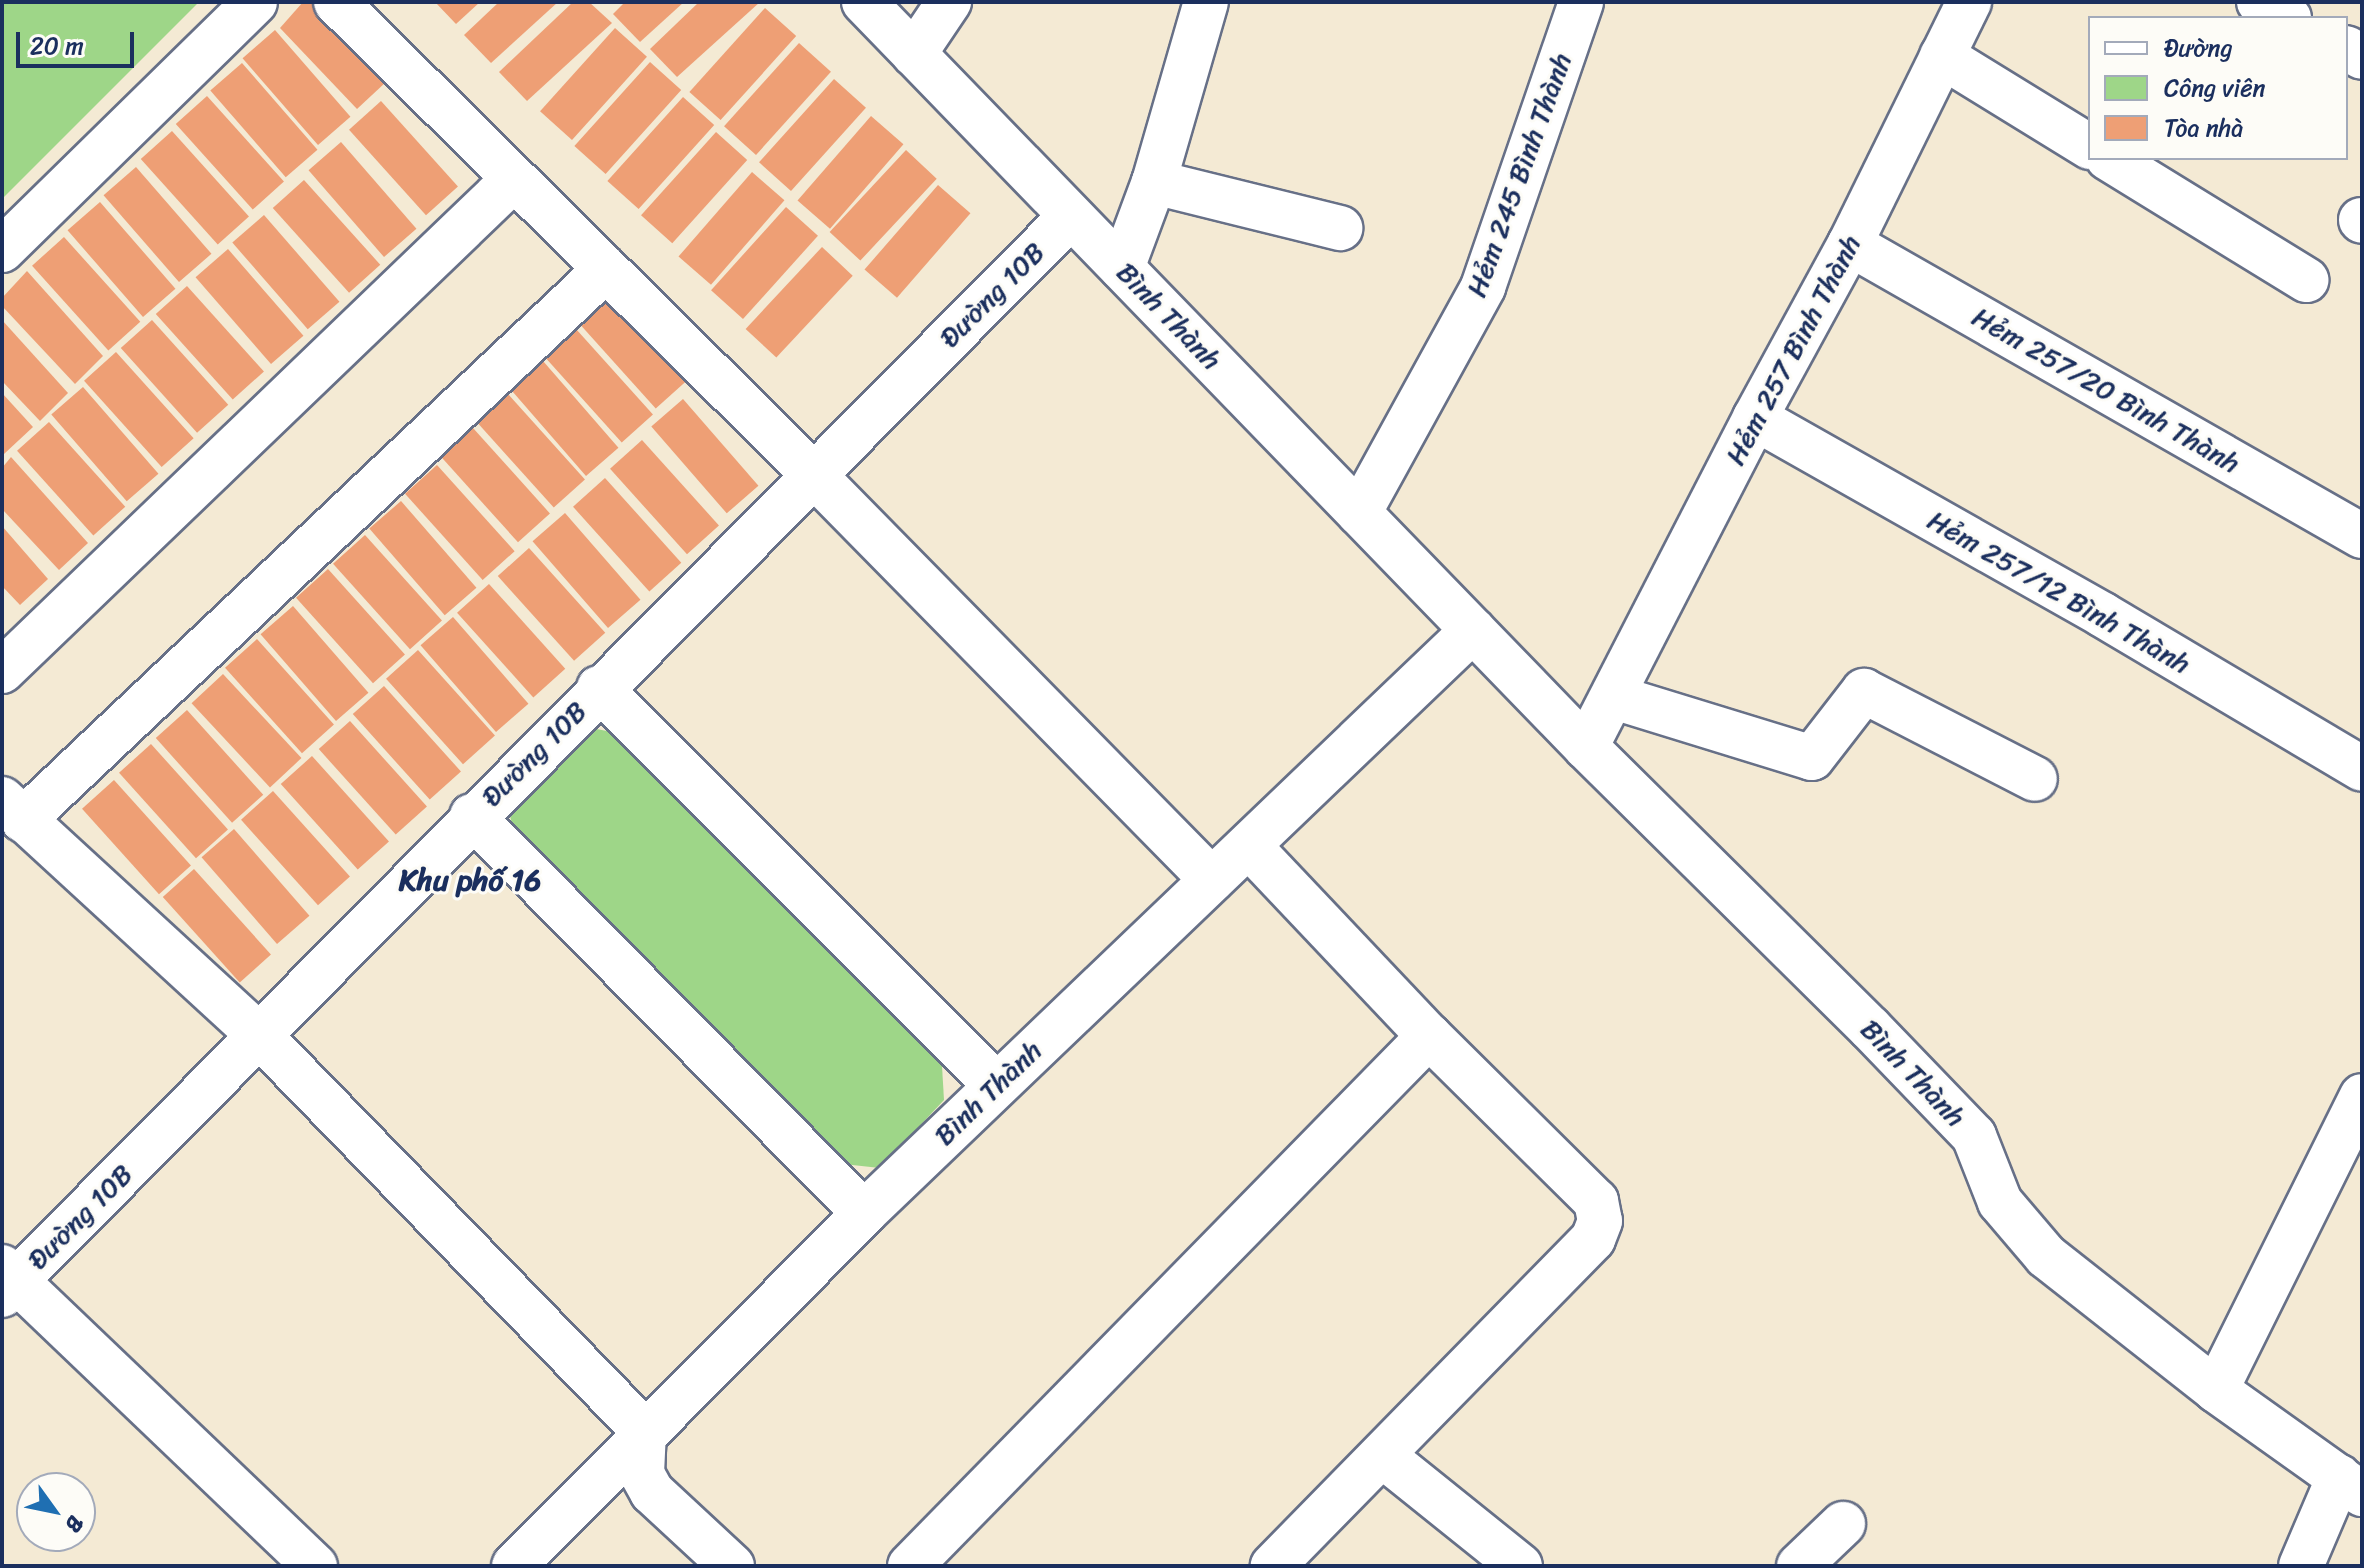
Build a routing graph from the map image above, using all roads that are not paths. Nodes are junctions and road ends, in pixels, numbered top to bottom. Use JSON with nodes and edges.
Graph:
{"nodes":[{"id":1,"x":255,"y":2,"type":"edge"},
{"id":2,"x":336,"y":2,"type":"edge"},
{"id":3,"x":864,"y":2,"type":"edge"},
{"id":4,"x":949,"y":2,"type":"edge"},
{"id":5,"x":1206,"y":2,"type":"edge"},
{"id":6,"x":1581,"y":2,"type":"edge"},
{"id":7,"x":1969,"y":2,"type":"edge"},
{"id":8,"x":2259,"y":2,"type":"edge"},
{"id":9,"x":2285,"y":16,"type":"edge"},
{"id":10,"x":914,"y":54,"type":"junction"},
{"id":11,"x":1942,"y":56,"type":"junction"},
{"id":12,"x":2088,"y":146,"type":"edge"},
{"id":13,"x":2111,"y":160,"type":"edge"},
{"id":14,"x":513,"y":180,"type":"junction"},
{"id":15,"x":1154,"y":182,"type":"junction"},
{"id":16,"x":1070,"y":217,"type":"junction"},
{"id":17,"x":1340,"y":228,"type":"dead end"},
{"id":18,"x":1850,"y":244,"type":"junction"},
{"id":19,"x":2,"y":250,"type":"edge"},
{"id":20,"x":1122,"y":268,"type":"junction"},
{"id":21,"x":606,"y":269,"type":"junction"},
{"id":22,"x":2306,"y":280,"type":"dead end"},
{"id":23,"x":1755,"y":418,"type":"junction"},
{"id":24,"x":813,"y":474,"type":"junction"},
{"id":25,"x":1359,"y":513,"type":"junction"},
{"id":26,"x":2362,"y":536,"type":"edge"},
{"id":27,"x":1473,"y":630,"type":"junction"},
{"id":28,"x":2,"y":671,"type":"edge"},
{"id":29,"x":599,"y":688,"type":"junction"},
{"id":30,"x":1614,"y":697,"type":"junction"},
{"id":31,"x":1586,"y":747,"type":"junction"},
{"id":32,"x":2362,"y":769,"type":"edge"},
{"id":33,"x":2035,"y":779,"type":"dead end"},
{"id":34,"x":12,"y":810,"type":"edge"},
{"id":35,"x":472,"y":816,"type":"junction"},
{"id":36,"x":1250,"y":847,"type":"junction"},
{"id":37,"x":1212,"y":880,"type":"junction"},
{"id":38,"x":1429,"y":1036,"type":"junction"},
{"id":39,"x":261,"y":1037,"type":"junction"},
{"id":40,"x":996,"y":1085,"type":"junction"},
{"id":41,"x":2362,"y":1096,"type":"edge"},
{"id":42,"x":864,"y":1213,"type":"junction"},
{"id":43,"x":7,"y":1281,"type":"edge"},
{"id":44,"x":2216,"y":1390,"type":"junction"},
{"id":45,"x":644,"y":1431,"type":"junction"},
{"id":46,"x":1382,"y":1455,"type":"junction"},
{"id":47,"x":2350,"y":1486,"type":"edge"},
{"id":48,"x":1843,"y":1524,"type":"dead end"},
{"id":49,"x":315,"y":1566,"type":"edge"},
{"id":50,"x":514,"y":1566,"type":"edge"},
{"id":51,"x":732,"y":1566,"type":"edge"},
{"id":52,"x":910,"y":1566,"type":"edge"},
{"id":53,"x":1273,"y":1566,"type":"edge"},
{"id":54,"x":1520,"y":1566,"type":"edge"},
{"id":55,"x":1799,"y":1566,"type":"edge"},
{"id":56,"x":2301,"y":1566,"type":"edge"}],
"edges":[{"from":1,"to":19,"type":"street"},
{"from":2,"to":14,"type":"street"},
{"from":3,"to":10,"type":"street","name":"Bình Thành"},
{"from":4,"to":10,"type":"street"},
{"from":5,"to":15,"type":"street"},
{"from":6,"to":25,"type":"street","name":"Hẻm 245 Bình Thành"},
{"from":7,"to":11,"type":"street","name":"Hẻm 257 Bình Thành"},
{"from":8,"to":9,"type":"street"},
{"from":10,"to":16,"type":"street","name":"Bình Thành"},
{"from":11,"to":12,"type":"street"},
{"from":11,"to":18,"type":"street","name":"Hẻm 257 Bình Thành"},
{"from":13,"to":22,"type":"street"},
{"from":14,"to":21,"type":"street"},
{"from":14,"to":28,"type":"street"},
{"from":15,"to":17,"type":"street"},
{"from":15,"to":20,"type":"street"},
{"from":16,"to":20,"type":"street","name":"Bình Thành"},
{"from":16,"to":24,"type":"street","name":"Đường 10B"},
{"from":18,"to":23,"type":"street","name":"Hẻm 257 Bình Thành"},
{"from":18,"to":26,"type":"street","name":"Hẻm 257/20 Bình Thành"},
{"from":20,"to":25,"type":"street","name":"Bình Thành"},
{"from":21,"to":24,"type":"street"},
{"from":21,"to":34,"type":"street"},
{"from":23,"to":30,"type":"street","name":"Hẻm 257 Bình Thành"},
{"from":23,"to":32,"type":"street","name":"Hẻm 257/12 Bình Thành"},
{"from":24,"to":29,"type":"street","name":"Đường 10B"},
{"from":24,"to":37,"type":"street"},
{"from":25,"to":27,"type":"street","name":"Bình Thành"},
{"from":27,"to":31,"type":"street","name":"Bình Thành"},
{"from":27,"to":36,"type":"street","name":"Bình Thành"},
{"from":29,"to":35,"type":"street","name":"Đường 10B"},
{"from":29,"to":40,"type":"street"},
{"from":30,"to":31,"type":"street","name":"Hẻm 257 Bình Thành"},
{"from":30,"to":33,"type":"street"},
{"from":31,"to":44,"type":"street","name":"Bình Thành"},
{"from":34,"to":39,"type":"street"},
{"from":35,"to":39,"type":"street","name":"Đường 10B"},
{"from":35,"to":42,"type":"street"},
{"from":36,"to":37,"type":"street","name":"Bình Thành"},
{"from":36,"to":38,"type":"street"},
{"from":37,"to":40,"type":"street","name":"Bình Thành"},
{"from":38,"to":46,"type":"street"},
{"from":38,"to":52,"type":"street"},
{"from":39,"to":43,"type":"street","name":"Đường 10B"},
{"from":39,"to":45,"type":"street"},
{"from":40,"to":42,"type":"street","name":"Bình Thành"},
{"from":41,"to":44,"type":"street"},
{"from":42,"to":45,"type":"street","name":"Bình Thành"},
{"from":43,"to":49,"type":"street"},
{"from":44,"to":47,"type":"street","name":"Bình Thành"},
{"from":45,"to":50,"type":"street","name":"Bình Thành"},
{"from":45,"to":51,"type":"street"},
{"from":46,"to":53,"type":"street"},
{"from":46,"to":54,"type":"street"},
{"from":47,"to":56,"type":"street"},
{"from":48,"to":55,"type":"street"}]}
